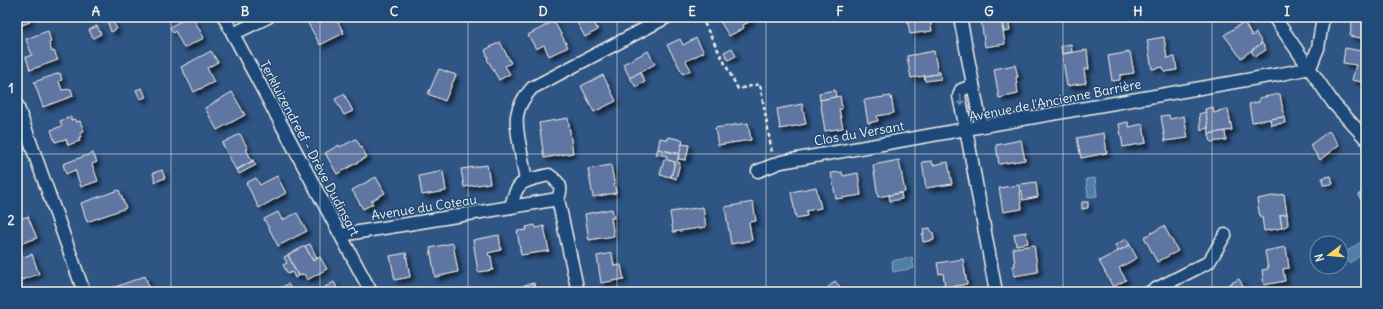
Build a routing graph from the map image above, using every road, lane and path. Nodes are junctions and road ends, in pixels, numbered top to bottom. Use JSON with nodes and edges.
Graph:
{"nodes":[{"id":1,"x":224,"y":17,"type":"edge"},
{"id":2,"x":268,"y":17,"type":"edge"},
{"id":3,"x":667,"y":17,"type":"edge"},
{"id":4,"x":700,"y":17,"type":"edge"},
{"id":5,"x":960,"y":17,"type":"edge"},
{"id":6,"x":1274,"y":17,"type":"edge"},
{"id":7,"x":1323,"y":17,"type":"edge"},
{"id":8,"x":233,"y":34,"type":"junction"},
{"id":9,"x":1310,"y":68,"type":"junction"},
{"id":10,"x":973,"y":84,"type":"junction"},
{"id":11,"x":17,"y":105,"type":"edge"},
{"id":12,"x":981,"y":126,"type":"junction"},
{"id":13,"x":966,"y":128,"type":"junction"},
{"id":14,"x":1366,"y":139,"type":"edge"},
{"id":15,"x":774,"y":165,"type":"junction"},
{"id":16,"x":758,"y":171,"type":"dead end"},
{"id":17,"x":526,"y":181,"type":"junction"},
{"id":18,"x":558,"y":199,"type":"junction"},
{"id":19,"x":510,"y":207,"type":"junction"},
{"id":20,"x":341,"y":235,"type":"junction"},
{"id":21,"x":1225,"y":235,"type":"dead end"},
{"id":22,"x":84,"y":292,"type":"edge"},
{"id":23,"x":372,"y":292,"type":"edge"},
{"id":24,"x":578,"y":292,"type":"edge"},
{"id":25,"x":996,"y":292,"type":"edge"},
{"id":26,"x":1150,"y":292,"type":"edge"}],
"edges":[{"from":1,"to":8,"type":"street","name":"Terkluizendreef - Drève Dudinsart"},
{"from":2,"to":8,"type":"street"},
{"from":3,"to":17,"type":"street"},
{"from":4,"to":15,"type":"path"},
{"from":5,"to":10,"type":"street"},
{"from":6,"to":9,"type":"street"},
{"from":7,"to":9,"type":"street"},
{"from":8,"to":20,"type":"street","name":"Terkluizendreef - Drève Dudinsart"},
{"from":9,"to":12,"type":"street","name":"Avenue de l'Ancienne Barrière"},
{"from":9,"to":14,"type":"street"},
{"from":10,"to":12,"type":"street"},
{"from":10,"to":13,"type":"street","one_way":true},
{"from":11,"to":22,"type":"street"},
{"from":12,"to":13,"type":"street","name":"Avenue de l'Ancienne Barrière"},
{"from":13,"to":15,"type":"street","name":"Clos du Versant"},
{"from":13,"to":25,"type":"street","name":"Avenue de l'Ancienne Barrière"},
{"from":15,"to":16,"type":"street","name":"Clos du Versant"},
{"from":17,"to":18,"type":"street"},
{"from":17,"to":19,"type":"street"},
{"from":18,"to":19,"type":"street","name":"Avenue du Coteau"},
{"from":18,"to":24,"type":"street"},
{"from":19,"to":20,"type":"street","name":"Avenue du Coteau"},
{"from":20,"to":23,"type":"street","name":"Terkluizendreef - Drève Dudinsart"},
{"from":21,"to":26,"type":"street"}]}
